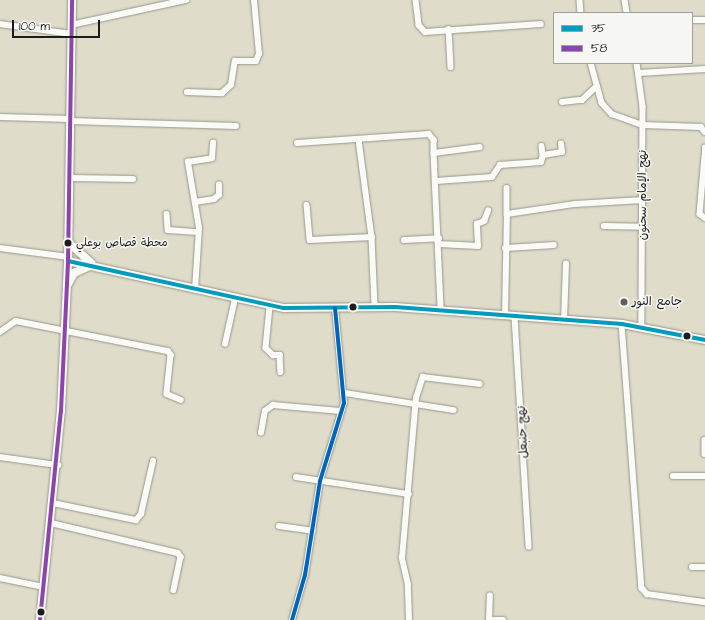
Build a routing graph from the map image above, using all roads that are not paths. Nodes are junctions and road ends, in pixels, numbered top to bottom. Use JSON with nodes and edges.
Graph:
{"nodes":[{"id":1,"x":72,"y":0,"type":"edge"},
{"id":2,"x":186,"y":0,"type":"edge"},
{"id":3,"x":254,"y":0,"type":"edge"},
{"id":4,"x":416,"y":0,"type":"edge"},
{"id":5,"x":580,"y":0,"type":"edge"},
{"id":6,"x":625,"y":0,"type":"edge"},
{"id":7,"x":581,"y":12,"type":"edge"},
{"id":8,"x":627,"y":12,"type":"edge"},
{"id":9,"x":693,"y":20,"type":"edge"},
{"id":10,"x":705,"y":20,"type":"edge"},
{"id":11,"x":0,"y":24,"type":"edge"},
{"id":12,"x":541,"y":24,"type":"dead end"},
{"id":13,"x":71,"y":29,"type":"junction"},
{"id":14,"x":449,"y":29,"type":"junction"},
{"id":15,"x":591,"y":64,"type":"edge"},
{"id":16,"x":637,"y":64,"type":"edge"},
{"id":17,"x":451,"y":67,"type":"dead end"},
{"id":18,"x":705,"y":69,"type":"edge"},
{"id":19,"x":639,"y":72,"type":"junction"},
{"id":20,"x":595,"y":88,"type":"junction"},
{"id":21,"x":187,"y":92,"type":"dead end"},
{"id":22,"x":562,"y":102,"type":"dead end"},
{"id":23,"x":0,"y":116,"type":"edge"},
{"id":24,"x":70,"y":120,"type":"junction"},
{"id":25,"x":643,"y":125,"type":"junction"},
{"id":26,"x":236,"y":126,"type":"dead end"},
{"id":27,"x":705,"y":132,"type":"edge"},
{"id":28,"x":359,"y":140,"type":"junction"},
{"id":29,"x":213,"y":143,"type":"dead end"},
{"id":30,"x":297,"y":143,"type":"dead end"},
{"id":31,"x":561,"y":144,"type":"dead end"},
{"id":32,"x":542,"y":146,"type":"dead end"},
{"id":33,"x":480,"y":147,"type":"dead end"},
{"id":34,"x":705,"y":148,"type":"edge"},
{"id":35,"x":434,"y":153,"type":"junction"},
{"id":36,"x":543,"y":155,"type":"junction"},
{"id":37,"x":705,"y":156,"type":"edge"},
{"id":38,"x":70,"y":178,"type":"junction"},
{"id":39,"x":133,"y":179,"type":"dead end"},
{"id":40,"x":436,"y":181,"type":"junction"},
{"id":41,"x":219,"y":185,"type":"dead end"},
{"id":42,"x":507,"y":188,"type":"dead end"},
{"id":43,"x":643,"y":200,"type":"junction"},
{"id":44,"x":196,"y":202,"type":"junction"},
{"id":45,"x":307,"y":205,"type":"dead end"},
{"id":46,"x":488,"y":210,"type":"dead end"},
{"id":47,"x":167,"y":214,"type":"dead end"},
{"id":48,"x":507,"y":214,"type":"junction"},
{"id":49,"x":705,"y":218,"type":"edge"},
{"id":50,"x":604,"y":226,"type":"dead end"},
{"id":51,"x":643,"y":227,"type":"junction"},
{"id":52,"x":198,"y":232,"type":"junction"},
{"id":53,"x":372,"y":238,"type":"junction"},
{"id":54,"x":404,"y":240,"type":"dead end"},
{"id":55,"x":439,"y":241,"type":"junction"},
{"id":56,"x":69,"y":243,"type":"junction"},
{"id":57,"x":554,"y":245,"type":"dead end"},
{"id":58,"x":0,"y":248,"type":"edge"},
{"id":59,"x":505,"y":248,"type":"junction"},
{"id":60,"x":68,"y":259,"type":"junction"},
{"id":61,"x":566,"y":264,"type":"dead end"},
{"id":62,"x":95,"y":265,"type":"junction"},
{"id":63,"x":67,"y":287,"type":"junction"},
{"id":64,"x":195,"y":290,"type":"junction"},
{"id":65,"x":235,"y":299,"type":"junction"},
{"id":66,"x":375,"y":306,"type":"junction"},
{"id":67,"x":270,"y":307,"type":"junction"},
{"id":68,"x":335,"y":308,"type":"junction"},
{"id":69,"x":441,"y":310,"type":"junction"},
{"id":70,"x":505,"y":316,"type":"junction"},
{"id":71,"x":515,"y":317,"type":"junction"},
{"id":72,"x":564,"y":320,"type":"junction"},
{"id":73,"x":622,"y":324,"type":"junction"},
{"id":74,"x":642,"y":327,"type":"junction"},
{"id":75,"x":65,"y":328,"type":"junction"},
{"id":76,"x":0,"y":332,"type":"edge"},
{"id":77,"x":705,"y":340,"type":"edge"},
{"id":78,"x":225,"y":344,"type":"dead end"},
{"id":79,"x":281,"y":372,"type":"dead end"},
{"id":80,"x":480,"y":384,"type":"dead end"},
{"id":81,"x":345,"y":393,"type":"junction"},
{"id":82,"x":181,"y":400,"type":"dead end"},
{"id":83,"x":415,"y":404,"type":"junction"},
{"id":84,"x":454,"y":410,"type":"dead end"},
{"id":85,"x":340,"y":411,"type":"junction"},
{"id":86,"x":261,"y":433,"type":"dead end"},
{"id":87,"x":705,"y":440,"type":"edge"},
{"id":88,"x":705,"y":454,"type":"edge"},
{"id":89,"x":0,"y":457,"type":"edge"},
{"id":90,"x":153,"y":461,"type":"dead end"},
{"id":91,"x":58,"y":465,"type":"junction"},
{"id":92,"x":672,"y":476,"type":"dead end"},
{"id":93,"x":705,"y":476,"type":"edge"},
{"id":94,"x":296,"y":477,"type":"dead end"},
{"id":95,"x":320,"y":481,"type":"junction"},
{"id":96,"x":409,"y":494,"type":"junction"},
{"id":97,"x":53,"y":503,"type":"junction"},
{"id":98,"x":51,"y":523,"type":"junction"},
{"id":99,"x":279,"y":526,"type":"dead end"},
{"id":100,"x":313,"y":531,"type":"junction"},
{"id":101,"x":529,"y":546,"type":"dead end"},
{"id":102,"x":692,"y":566,"type":"dead end"},
{"id":103,"x":705,"y":567,"type":"edge"},
{"id":104,"x":0,"y":578,"type":"edge"},
{"id":105,"x":44,"y":587,"type":"junction"},
{"id":106,"x":174,"y":590,"type":"dead end"},
{"id":107,"x":490,"y":596,"type":"dead end"},
{"id":108,"x":705,"y":602,"type":"edge"},
{"id":109,"x":40,"y":620,"type":"edge"},
{"id":110,"x":292,"y":620,"type":"edge"},
{"id":111,"x":409,"y":620,"type":"edge"},
{"id":112,"x":489,"y":620,"type":"edge"},
{"id":113,"x":503,"y":620,"type":"edge"}],
"edges":[{"from":1,"to":13,"type":"main road"},
{"from":2,"to":13,"type":"street"},
{"from":3,"to":21,"type":"street"},
{"from":4,"to":14,"type":"street"},
{"from":5,"to":7,"type":"street"},
{"from":6,"to":8,"type":"street"},
{"from":9,"to":10,"type":"street"},
{"from":11,"to":13,"type":"street"},
{"from":12,"to":14,"type":"street"},
{"from":13,"to":24,"type":"main road"},
{"from":14,"to":17,"type":"street"},
{"from":15,"to":20,"type":"street"},
{"from":16,"to":19,"type":"street","name":"نهج الإمام سحنون"},
{"from":18,"to":19,"type":"street"},
{"from":19,"to":25,"type":"street","name":"نهج الإمام سحنون"},
{"from":20,"to":22,"type":"street"},
{"from":20,"to":25,"type":"street"},
{"from":23,"to":24,"type":"street"},
{"from":24,"to":26,"type":"street"},
{"from":24,"to":38,"type":"main road"},
{"from":25,"to":27,"type":"street"},
{"from":25,"to":43,"type":"street","name":"نهج الإمام سحنون"},
{"from":28,"to":30,"type":"street"},
{"from":28,"to":35,"type":"street"},
{"from":28,"to":53,"type":"street"},
{"from":29,"to":44,"type":"street"},
{"from":31,"to":36,"type":"street"},
{"from":32,"to":36,"type":"street"},
{"from":33,"to":35,"type":"street"},
{"from":34,"to":37,"type":"street"},
{"from":35,"to":40,"type":"street"},
{"from":36,"to":40,"type":"street"},
{"from":37,"to":49,"type":"street"},
{"from":38,"to":39,"type":"street"},
{"from":38,"to":56,"type":"main road"},
{"from":40,"to":55,"type":"street"},
{"from":41,"to":44,"type":"street"},
{"from":42,"to":48,"type":"street"},
{"from":43,"to":48,"type":"street"},
{"from":43,"to":51,"type":"street","name":"نهج الإمام سحنون"},
{"from":44,"to":52,"type":"street"},
{"from":45,"to":53,"type":"street"},
{"from":46,"to":55,"type":"street"},
{"from":47,"to":52,"type":"street"},
{"from":48,"to":59,"type":"street"},
{"from":50,"to":51,"type":"street"},
{"from":51,"to":74,"type":"street","name":"نهج الإمام سحنون"},
{"from":52,"to":64,"type":"street"},
{"from":53,"to":66,"type":"street"},
{"from":54,"to":55,"type":"street"},
{"from":55,"to":69,"type":"street"},
{"from":56,"to":60,"type":"main road"},
{"from":56,"to":62,"type":"main road"},
{"from":57,"to":59,"type":"street"},
{"from":58,"to":60,"type":"street"},
{"from":59,"to":70,"type":"street"},
{"from":60,"to":62,"type":"main road"},
{"from":60,"to":63,"type":"main road"},
{"from":61,"to":72,"type":"street"},
{"from":62,"to":63,"type":"main road"},
{"from":62,"to":64,"type":"main road"},
{"from":63,"to":75,"type":"main road"},
{"from":64,"to":65,"type":"main road"},
{"from":65,"to":67,"type":"main road"},
{"from":65,"to":78,"type":"street"},
{"from":66,"to":68,"type":"main road"},
{"from":66,"to":69,"type":"main road"},
{"from":67,"to":68,"type":"main road"},
{"from":67,"to":79,"type":"street"},
{"from":68,"to":81,"type":"street"},
{"from":69,"to":70,"type":"main road"},
{"from":70,"to":71,"type":"main road"},
{"from":71,"to":72,"type":"main road"},
{"from":71,"to":101,"type":"street","name":"نهج حنبعل"},
{"from":72,"to":73,"type":"main road"},
{"from":73,"to":74,"type":"main road"},
{"from":73,"to":108,"type":"street"},
{"from":74,"to":77,"type":"main road"},
{"from":75,"to":76,"type":"street"},
{"from":75,"to":82,"type":"street"},
{"from":75,"to":91,"type":"main road"},
{"from":80,"to":83,"type":"street"},
{"from":81,"to":83,"type":"street"},
{"from":81,"to":85,"type":"street"},
{"from":83,"to":84,"type":"street"},
{"from":83,"to":96,"type":"street"},
{"from":85,"to":86,"type":"street"},
{"from":85,"to":95,"type":"street"},
{"from":87,"to":88,"type":"street"},
{"from":89,"to":91,"type":"street"},
{"from":90,"to":97,"type":"street"},
{"from":91,"to":97,"type":"main road"},
{"from":92,"to":93,"type":"street"},
{"from":94,"to":95,"type":"street"},
{"from":95,"to":96,"type":"street"},
{"from":95,"to":100,"type":"street"},
{"from":96,"to":111,"type":"street"},
{"from":97,"to":98,"type":"main road"},
{"from":98,"to":105,"type":"main road"},
{"from":98,"to":106,"type":"street"},
{"from":99,"to":100,"type":"street"},
{"from":100,"to":110,"type":"street"},
{"from":102,"to":103,"type":"street"},
{"from":104,"to":105,"type":"street"},
{"from":105,"to":109,"type":"main road"},
{"from":107,"to":112,"type":"street"},
{"from":112,"to":113,"type":"street"}]}
